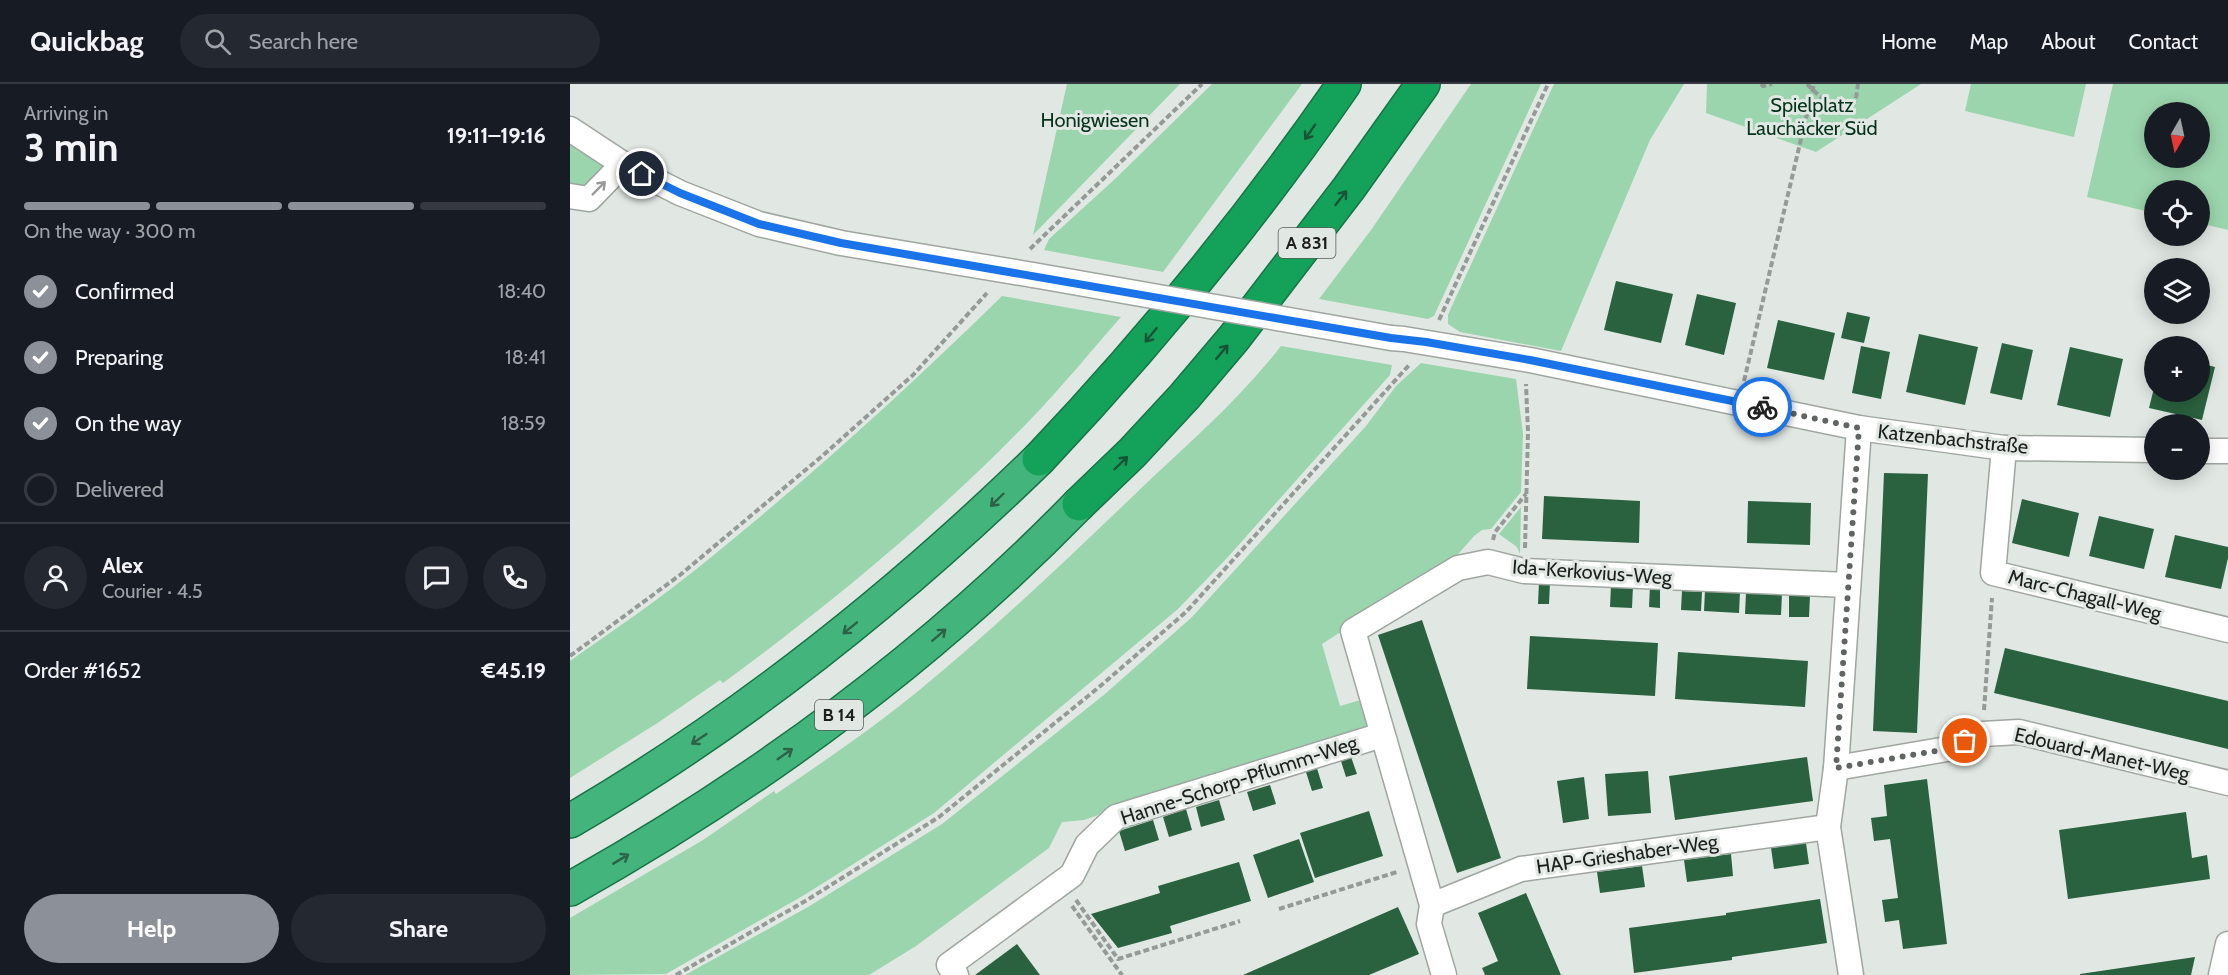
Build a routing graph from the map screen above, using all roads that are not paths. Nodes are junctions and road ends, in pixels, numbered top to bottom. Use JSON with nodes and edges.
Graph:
{"nodes":[{"id":1,"x":1344,"y":84,"type":"edge"},
{"id":2,"x":1423,"y":84,"type":"edge"},
{"id":3,"x":570,"y":129,"type":"edge"},
{"id":4,"x":623,"y":164,"type":"junction"},
{"id":5,"x":570,"y":196,"type":"edge"},
{"id":6,"x":1859,"y":428,"type":"junction"},
{"id":7,"x":2004,"y":448,"type":"junction"},
{"id":8,"x":2144,"y":450,"type":"edge"},
{"id":9,"x":2210,"y":451,"type":"edge"},
{"id":10,"x":2228,"y":451,"type":"edge"},
{"id":11,"x":1079,"y":504,"type":"joint"},
{"id":12,"x":1848,"y":585,"type":"junction"},
{"id":13,"x":2228,"y":630,"type":"edge"},
{"id":14,"x":1382,"y":735,"type":"junction"},
{"id":15,"x":1836,"y":768,"type":"junction"},
{"id":16,"x":2228,"y":783,"type":"edge"},
{"id":17,"x":570,"y":821,"type":"edge"},
{"id":18,"x":1828,"y":827,"type":"junction"},
{"id":19,"x":570,"y":889,"type":"edge"},
{"id":20,"x":1432,"y":904,"type":"junction"},
{"id":21,"x":2228,"y":944,"type":"edge"},
{"id":22,"x":956,"y":975,"type":"edge"},
{"id":23,"x":1444,"y":975,"type":"edge"},
{"id":24,"x":1851,"y":975,"type":"edge"},
{"id":25,"x":2221,"y":975,"type":"edge"}],
"edges":[{"from":1,"to":17,"type":"highway","one_way":true},
{"from":11,"to":2,"type":"highway","number":"A 831","one_way":true},
{"from":3,"to":4,"type":"street","name":"Katzenbachstraße"},
{"from":5,"to":4,"type":"street","one_way":true},
{"from":4,"to":6,"type":"street","name":"Katzenbachstraße","bridge":true},
{"from":6,"to":7,"type":"street","name":"Katzenbachstraße"},
{"from":6,"to":12,"type":"street"},
{"from":7,"to":8,"type":"street","name":"Katzenbachstraße"},
{"from":7,"to":13,"type":"street","name":"Marc-Chagall-Weg"},
{"from":9,"to":10,"type":"street"},
{"from":19,"to":11,"type":"highway","number":"B 14","one_way":true},
{"from":12,"to":14,"type":"street","name":"Ida-Kerkovius-Weg"},
{"from":12,"to":15,"type":"street"},
{"from":14,"to":20,"type":"street","name":"Ida-Kerkovius-Weg"},
{"from":14,"to":22,"type":"street","name":"Hanne-Schorp-Pflumm-Weg"},
{"from":15,"to":16,"type":"street","name":"Edouard-Manet-Weg"},
{"from":15,"to":18,"type":"street"},
{"from":18,"to":20,"type":"street","name":"HAP-Grieshaber-Weg"},
{"from":18,"to":24,"type":"street"},
{"from":20,"to":23,"type":"street","name":"Ida-Kerkovius-Weg"},
{"from":21,"to":25,"type":"street"}]}
